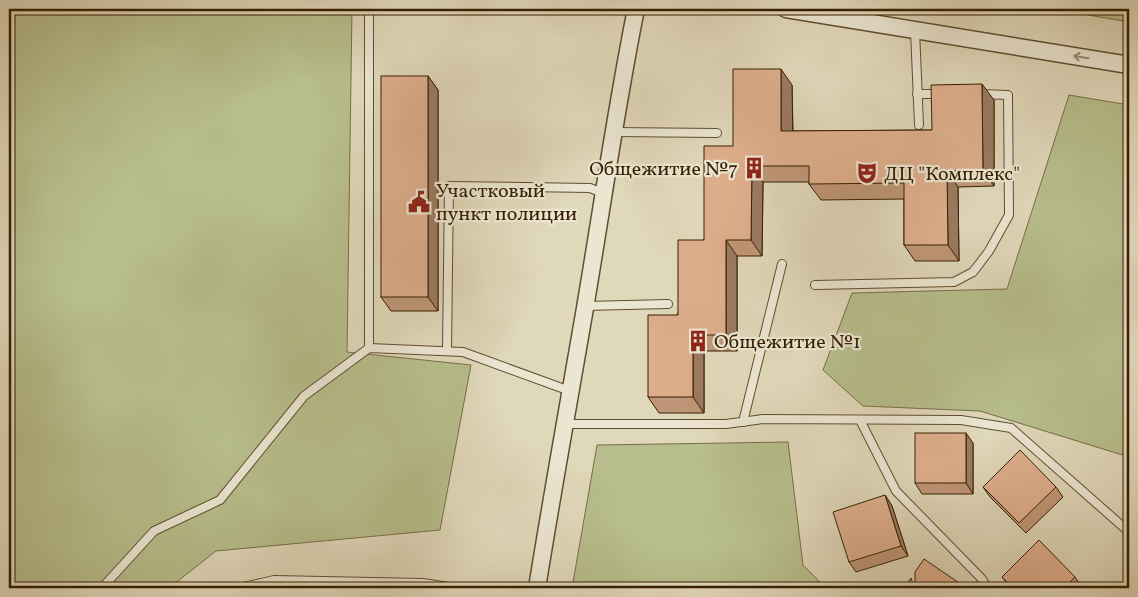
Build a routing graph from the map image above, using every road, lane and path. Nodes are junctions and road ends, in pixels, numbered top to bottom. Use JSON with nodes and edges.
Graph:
{"nodes":[{"id":1,"x":369,"y":9,"type":"edge"},
{"id":2,"x":636,"y":9,"type":"edge"},
{"id":3,"x":786,"y":9,"type":"edge"},
{"id":4,"x":916,"y":30,"type":"junction"},
{"id":5,"x":1129,"y":65,"type":"edge"},
{"id":6,"x":918,"y":94,"type":"junction"},
{"id":7,"x":944,"y":94,"type":"edge"},
{"id":8,"x":972,"y":94,"type":"edge"},
{"id":9,"x":919,"y":125,"type":"dead end"},
{"id":10,"x":614,"y":132,"type":"junction"},
{"id":11,"x":717,"y":133,"type":"dead end"},
{"id":12,"x":603,"y":193,"type":"junction"},
{"id":13,"x":782,"y":264,"type":"dead end"},
{"id":14,"x":815,"y":285,"type":"dead end"},
{"id":15,"x":668,"y":304,"type":"dead end"},
{"id":16,"x":585,"y":306,"type":"junction"},
{"id":17,"x":369,"y":348,"type":"junction"},
{"id":18,"x":447,"y":351,"type":"junction"},
{"id":19,"x":570,"y":391,"type":"junction"},
{"id":20,"x":860,"y":420,"type":"junction"},
{"id":21,"x":743,"y":422,"type":"junction"},
{"id":22,"x":564,"y":424,"type":"junction"},
{"id":23,"x":1129,"y":532,"type":"edge"},
{"id":24,"x":422,"y":586,"type":"edge"},
{"id":25,"x":102,"y":588,"type":"edge"},
{"id":26,"x":239,"y":588,"type":"edge"},
{"id":27,"x":454,"y":588,"type":"edge"},
{"id":28,"x":537,"y":588,"type":"edge"},
{"id":29,"x":987,"y":588,"type":"edge"}],
"edges":[{"from":1,"to":17,"type":"lane"},
{"from":2,"to":10,"type":"street"},
{"from":3,"to":4,"type":"street"},
{"from":5,"to":4,"type":"street","one_way":true},
{"from":4,"to":6,"type":"lane"},
{"from":6,"to":7,"type":"lane"},
{"from":6,"to":9,"type":"lane"},
{"from":8,"to":14,"type":"lane"},
{"from":10,"to":11,"type":"lane"},
{"from":10,"to":12,"type":"street"},
{"from":12,"to":16,"type":"street"},
{"from":12,"to":18,"type":"lane"},
{"from":13,"to":21,"type":"lane"},
{"from":15,"to":16,"type":"lane"},
{"from":16,"to":19,"type":"street"},
{"from":17,"to":18,"type":"lane"},
{"from":17,"to":25,"type":"lane"},
{"from":18,"to":19,"type":"lane"},
{"from":19,"to":22,"type":"street"},
{"from":20,"to":21,"type":"lane"},
{"from":20,"to":23,"type":"lane"},
{"from":20,"to":29,"type":"lane"},
{"from":21,"to":22,"type":"lane"},
{"from":22,"to":28,"type":"street"},
{"from":24,"to":26,"type":"lane"},
{"from":24,"to":27,"type":"lane"}]}
